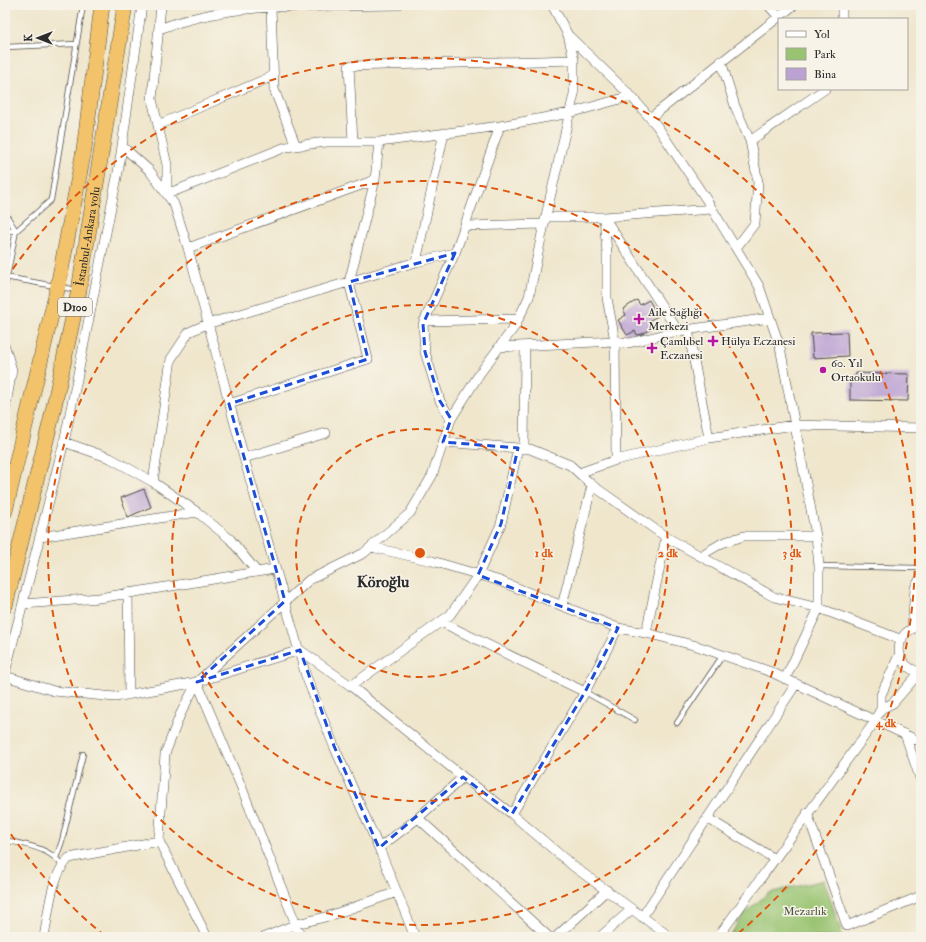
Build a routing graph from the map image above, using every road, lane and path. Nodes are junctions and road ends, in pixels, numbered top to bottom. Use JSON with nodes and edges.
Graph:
{"nodes":[{"id":1,"x":83,"y":5,"type":"edge"},
{"id":2,"x":102,"y":5,"type":"edge"},
{"id":3,"x":125,"y":5,"type":"edge"},
{"id":4,"x":142,"y":5,"type":"edge"},
{"id":5,"x":161,"y":5,"type":"edge"},
{"id":6,"x":398,"y":5,"type":"edge"},
{"id":7,"x":552,"y":5,"type":"edge"},
{"id":8,"x":768,"y":5,"type":"edge"},
{"id":9,"x":794,"y":5,"type":"edge"},
{"id":10,"x":842,"y":5,"type":"edge"},
{"id":11,"x":271,"y":6,"type":"edge"},
{"id":12,"x":779,"y":17,"type":"junction"},
{"id":13,"x":842,"y":18,"type":"edge"},
{"id":14,"x":159,"y":29,"type":"junction"},
{"id":15,"x":568,"y":35,"type":"junction"},
{"id":16,"x":76,"y":44,"type":"junction"},
{"id":17,"x":5,"y":47,"type":"edge"},
{"id":18,"x":574,"y":60,"type":"junction"},
{"id":19,"x":721,"y":62,"type":"junction"},
{"id":20,"x":274,"y":76,"type":"junction"},
{"id":21,"x":824,"y":90,"type":"edge"},
{"id":22,"x":631,"y":96,"type":"junction"},
{"id":23,"x":570,"y":113,"type":"junction"},
{"id":24,"x":650,"y":118,"type":"junction"},
{"id":25,"x":158,"y":125,"type":"junction"},
{"id":26,"x":500,"y":126,"type":"junction"},
{"id":27,"x":444,"y":133,"type":"junction"},
{"id":28,"x":750,"y":141,"type":"junction"},
{"id":29,"x":353,"y":142,"type":"junction"},
{"id":30,"x":379,"y":142,"type":"junction"},
{"id":31,"x":122,"y":146,"type":"junction"},
{"id":32,"x":296,"y":146,"type":"junction"},
{"id":33,"x":375,"y":180,"type":"junction"},
{"id":34,"x":167,"y":194,"type":"junction"},
{"id":35,"x":712,"y":209,"type":"junction"},
{"id":36,"x":5,"y":213,"type":"edge"},
{"id":37,"x":604,"y":217,"type":"junction"},
{"id":38,"x":545,"y":220,"type":"junction"},
{"id":39,"x":465,"y":226,"type":"junction"},
{"id":40,"x":5,"y":230,"type":"edge"},
{"id":41,"x":16,"y":230,"type":"junction"},
{"id":42,"x":188,"y":248,"type":"junction"},
{"id":43,"x":736,"y":248,"type":"junction"},
{"id":44,"x":455,"y":253,"type":"junction"},
{"id":45,"x":416,"y":262,"type":"junction"},
{"id":46,"x":6,"y":277,"type":"edge"},
{"id":47,"x":349,"y":282,"type":"junction"},
{"id":48,"x":5,"y":286,"type":"edge"},
{"id":49,"x":58,"y":286,"type":"junction"},
{"id":50,"x":79,"y":290,"type":"junction"},
{"id":51,"x":770,"y":318,"type":"junction"},
{"id":52,"x":518,"y":319,"type":"junction"},
{"id":53,"x":424,"y":322,"type":"junction"},
{"id":54,"x":207,"y":324,"type":"junction"},
{"id":55,"x":688,"y":330,"type":"junction"},
{"id":56,"x":678,"y":331,"type":"junction"},
{"id":57,"x":615,"y":341,"type":"junction"},
{"id":58,"x":525,"y":346,"type":"junction"},
{"id":59,"x":499,"y":347,"type":"junction"},
{"id":60,"x":5,"y":348,"type":"edge"},
{"id":61,"x":229,"y":404,"type":"junction"},
{"id":62,"x":5,"y":410,"type":"edge"},
{"id":63,"x":451,"y":419,"type":"junction"},
{"id":64,"x":794,"y":426,"type":"junction"},
{"id":65,"x":921,"y":428,"type":"edge"},
{"id":66,"x":326,"y":432,"type":"dead end"},
{"id":67,"x":709,"y":438,"type":"junction"},
{"id":68,"x":64,"y":442,"type":"junction"},
{"id":69,"x":443,"y":442,"type":"junction"},
{"id":70,"x":521,"y":448,"type":"junction"},
{"id":71,"x":244,"y":458,"type":"junction"},
{"id":72,"x":616,"y":460,"type":"junction"},
{"id":73,"x":579,"y":473,"type":"junction"},
{"id":74,"x":153,"y":482,"type":"junction"},
{"id":75,"x":592,"y":485,"type":"junction"},
{"id":76,"x":5,"y":511,"type":"edge"},
{"id":77,"x":197,"y":512,"type":"junction"},
{"id":78,"x":816,"y":536,"type":"junction"},
{"id":79,"x":666,"y":537,"type":"junction"},
{"id":80,"x":40,"y":538,"type":"junction"},
{"id":81,"x":371,"y":547,"type":"junction"},
{"id":82,"x":700,"y":556,"type":"junction"},
{"id":83,"x":819,"y":566,"type":"junction"},
{"id":84,"x":921,"y":568,"type":"edge"},
{"id":85,"x":275,"y":569,"type":"junction"},
{"id":86,"x":257,"y":572,"type":"junction"},
{"id":87,"x":478,"y":575,"type":"junction"},
{"id":88,"x":921,"y":577,"type":"edge"},
{"id":89,"x":128,"y":592,"type":"junction"},
{"id":90,"x":285,"y":601,"type":"junction"},
{"id":91,"x":24,"y":604,"type":"junction"},
{"id":92,"x":5,"y":606,"type":"edge"},
{"id":93,"x":562,"y":606,"type":"junction"},
{"id":94,"x":820,"y":608,"type":"junction"},
{"id":95,"x":441,"y":622,"type":"junction"},
{"id":96,"x":618,"y":628,"type":"junction"},
{"id":97,"x":916,"y":628,"type":"edge"},
{"id":98,"x":646,"y":633,"type":"junction"},
{"id":99,"x":902,"y":640,"type":"junction"},
{"id":100,"x":300,"y":650,"type":"junction"},
{"id":101,"x":723,"y":655,"type":"junction"},
{"id":102,"x":900,"y":655,"type":"junction"},
{"id":103,"x":921,"y":672,"type":"edge"},
{"id":104,"x":5,"y":675,"type":"edge"},
{"id":105,"x":785,"y":679,"type":"junction"},
{"id":106,"x":197,"y":682,"type":"junction"},
{"id":107,"x":796,"y":684,"type":"junction"},
{"id":108,"x":351,"y":686,"type":"junction"},
{"id":109,"x":585,"y":692,"type":"junction"},
{"id":110,"x":129,"y":694,"type":"junction"},
{"id":111,"x":881,"y":709,"type":"junction"},
{"id":112,"x":635,"y":720,"type":"dead end"},
{"id":113,"x":875,"y":720,"type":"junction"},
{"id":114,"x":677,"y":723,"type":"dead end"},
{"id":115,"x":905,"y":734,"type":"junction"},
{"id":116,"x":921,"y":742,"type":"edge"},
{"id":117,"x":83,"y":754,"type":"dead end"},
{"id":118,"x":463,"y":777,"type":"junction"},
{"id":119,"x":921,"y":781,"type":"edge"},
{"id":120,"x":807,"y":813,"type":"junction"},
{"id":121,"x":512,"y":814,"type":"junction"},
{"id":122,"x":418,"y":818,"type":"junction"},
{"id":123,"x":708,"y":818,"type":"junction"},
{"id":124,"x":5,"y":840,"type":"edge"},
{"id":125,"x":159,"y":841,"type":"junction"},
{"id":126,"x":379,"y":848,"type":"junction"},
{"id":127,"x":56,"y":858,"type":"junction"},
{"id":128,"x":775,"y":859,"type":"junction"},
{"id":129,"x":62,"y":865,"type":"junction"},
{"id":130,"x":607,"y":890,"type":"junction"},
{"id":131,"x":397,"y":892,"type":"junction"},
{"id":132,"x":921,"y":896,"type":"edge"},
{"id":133,"x":632,"y":909,"type":"junction"},
{"id":134,"x":642,"y":917,"type":"junction"},
{"id":135,"x":297,"y":924,"type":"junction"},
{"id":136,"x":44,"y":937,"type":"edge"},
{"id":137,"x":207,"y":937,"type":"edge"},
{"id":138,"x":265,"y":937,"type":"edge"},
{"id":139,"x":301,"y":937,"type":"edge"},
{"id":140,"x":415,"y":937,"type":"edge"},
{"id":141,"x":549,"y":937,"type":"edge"},
{"id":142,"x":556,"y":937,"type":"edge"},
{"id":143,"x":600,"y":937,"type":"edge"},
{"id":144,"x":670,"y":937,"type":"edge"},
{"id":145,"x":718,"y":937,"type":"edge"}],
"edges":[{"from":1,"to":16,"type":"lane"},
{"from":2,"to":49,"type":"highway","name":"İstanbul-Ankara yolu","number":"D100"},
{"from":3,"to":50,"type":"highway","name":"İstanbul-Ankara yolu","number":"D100"},
{"from":4,"to":31,"type":"street"},
{"from":5,"to":14,"type":"street"},
{"from":6,"to":11,"type":"street"},
{"from":7,"to":15,"type":"street"},
{"from":8,"to":12,"type":"street"},
{"from":9,"to":12,"type":"street"},
{"from":10,"to":13,"type":"street"},
{"from":11,"to":14,"type":"street"},
{"from":11,"to":20,"type":"street"},
{"from":12,"to":19,"type":"street"},
{"from":14,"to":25,"type":"street"},
{"from":15,"to":18,"type":"street"},
{"from":15,"to":22,"type":"street"},
{"from":16,"to":17,"type":"lane"},
{"from":16,"to":41,"type":"lane"},
{"from":18,"to":23,"type":"street"},
{"from":18,"to":29,"type":"street"},
{"from":19,"to":24,"type":"street"},
{"from":19,"to":28,"type":"street"},
{"from":20,"to":25,"type":"street"},
{"from":20,"to":32,"type":"street"},
{"from":21,"to":28,"type":"street"},
{"from":22,"to":23,"type":"street"},
{"from":22,"to":24,"type":"street"},
{"from":23,"to":26,"type":"street"},
{"from":23,"to":38,"type":"street"},
{"from":24,"to":35,"type":"street"},
{"from":25,"to":34,"type":"street"},
{"from":26,"to":27,"type":"street"},
{"from":26,"to":39,"type":"street"},
{"from":27,"to":30,"type":"street"},
{"from":27,"to":45,"type":"street"},
{"from":28,"to":43,"type":"street"},
{"from":29,"to":30,"type":"street"},
{"from":29,"to":32,"type":"street"},
{"from":30,"to":33,"type":"street"},
{"from":31,"to":34,"type":"street"},
{"from":31,"to":68,"type":"street"},
{"from":32,"to":34,"type":"street"},
{"from":33,"to":42,"type":"street"},
{"from":33,"to":47,"type":"street"},
{"from":34,"to":42,"type":"street"},
{"from":35,"to":37,"type":"street"},
{"from":35,"to":43,"type":"street"},
{"from":36,"to":41,"type":"lane"},
{"from":37,"to":38,"type":"street"},
{"from":37,"to":56,"type":"street"},
{"from":37,"to":57,"type":"street"},
{"from":38,"to":39,"type":"street"},
{"from":38,"to":52,"type":"street"},
{"from":39,"to":44,"type":"street"},
{"from":40,"to":41,"type":"lane"},
{"from":41,"to":46,"type":"lane"},
{"from":42,"to":54,"type":"street"},
{"from":43,"to":51,"type":"street"},
{"from":44,"to":45,"type":"street"},
{"from":44,"to":53,"type":"street"},
{"from":45,"to":47,"type":"street"},
{"from":46,"to":48,"type":"lane"},
{"from":46,"to":49,"type":"lane"},
{"from":47,"to":54,"type":"street"},
{"from":47,"to":61,"type":"street"},
{"from":49,"to":50,"type":"lane"},
{"from":49,"to":76,"type":"highway","name":"İstanbul-Ankara yolu","number":"D100"},
{"from":50,"to":92,"type":"highway","name":"İstanbul-Ankara yolu","number":"D100"},
{"from":51,"to":55,"type":"street"},
{"from":51,"to":64,"type":"street"},
{"from":52,"to":53,"type":"street"},
{"from":52,"to":59,"type":"street"},
{"from":53,"to":63,"type":"street"},
{"from":54,"to":61,"type":"street"},
{"from":54,"to":74,"type":"street"},
{"from":55,"to":56,"type":"street"},
{"from":55,"to":67,"type":"street"},
{"from":56,"to":57,"type":"street"},
{"from":57,"to":58,"type":"street"},
{"from":57,"to":72,"type":"street"},
{"from":58,"to":59,"type":"street"},
{"from":58,"to":70,"type":"street"},
{"from":59,"to":63,"type":"street"},
{"from":60,"to":62,"type":"street"},
{"from":61,"to":71,"type":"street"},
{"from":63,"to":69,"type":"street"},
{"from":64,"to":65,"type":"street"},
{"from":64,"to":67,"type":"street"},
{"from":64,"to":78,"type":"street"},
{"from":66,"to":71,"type":"street"},
{"from":67,"to":72,"type":"street"},
{"from":68,"to":74,"type":"street"},
{"from":68,"to":80,"type":"street"},
{"from":69,"to":70,"type":"street"},
{"from":69,"to":81,"type":"street"},
{"from":70,"to":73,"type":"street"},
{"from":70,"to":87,"type":"street"},
{"from":71,"to":85,"type":"street"},
{"from":72,"to":73,"type":"street"},
{"from":73,"to":75,"type":"street"},
{"from":74,"to":77,"type":"street"},
{"from":75,"to":79,"type":"street"},
{"from":75,"to":93,"type":"street"},
{"from":77,"to":80,"type":"street"},
{"from":77,"to":86,"type":"street"},
{"from":78,"to":82,"type":"street"},
{"from":78,"to":83,"type":"street"},
{"from":79,"to":82,"type":"street"},
{"from":79,"to":98,"type":"street"},
{"from":80,"to":91,"type":"street"},
{"from":81,"to":87,"type":"street"},
{"from":81,"to":90,"type":"street"},
{"from":82,"to":94,"type":"street"},
{"from":83,"to":84,"type":"lane"},
{"from":83,"to":94,"type":"street"},
{"from":85,"to":86,"type":"street"},
{"from":85,"to":90,"type":"street"},
{"from":86,"to":89,"type":"street"},
{"from":87,"to":93,"type":"street"},
{"from":87,"to":95,"type":"street"},
{"from":88,"to":97,"type":"street"},
{"from":89,"to":91,"type":"street"},
{"from":89,"to":110,"type":"street"},
{"from":90,"to":100,"type":"street"},
{"from":90,"to":106,"type":"street"},
{"from":91,"to":104,"type":"street"},
{"from":93,"to":96,"type":"street"},
{"from":94,"to":99,"type":"street"},
{"from":94,"to":105,"type":"street"},
{"from":95,"to":108,"type":"street"},
{"from":95,"to":109,"type":"street"},
{"from":96,"to":98,"type":"street"},
{"from":96,"to":109,"type":"street"},
{"from":97,"to":99,"type":"street"},
{"from":98,"to":101,"type":"street"},
{"from":99,"to":102,"type":"street"},
{"from":100,"to":106,"type":"street"},
{"from":100,"to":108,"type":"street"},
{"from":100,"to":126,"type":"street"},
{"from":101,"to":105,"type":"street"},
{"from":101,"to":114,"type":"lane"},
{"from":102,"to":103,"type":"street"},
{"from":102,"to":111,"type":"street"},
{"from":103,"to":111,"type":"street"},
{"from":104,"to":110,"type":"street"},
{"from":105,"to":107,"type":"street"},
{"from":106,"to":110,"type":"street"},
{"from":106,"to":125,"type":"street"},
{"from":106,"to":135,"type":"street"},
{"from":107,"to":113,"type":"street"},
{"from":107,"to":123,"type":"street"},
{"from":108,"to":118,"type":"street"},
{"from":109,"to":112,"type":"lane"},
{"from":109,"to":121,"type":"street"},
{"from":111,"to":113,"type":"street"},
{"from":113,"to":115,"type":"street"},
{"from":113,"to":120,"type":"street"},
{"from":115,"to":116,"type":"street"},
{"from":115,"to":119,"type":"street"},
{"from":117,"to":127,"type":"lane"},
{"from":118,"to":121,"type":"street"},
{"from":118,"to":122,"type":"street"},
{"from":120,"to":128,"type":"street"},
{"from":120,"to":132,"type":"street"},
{"from":121,"to":130,"type":"street"},
{"from":122,"to":126,"type":"street"},
{"from":122,"to":141,"type":"street"},
{"from":123,"to":128,"type":"street"},
{"from":123,"to":134,"type":"street"},
{"from":124,"to":127,"type":"lane"},
{"from":125,"to":129,"type":"street"},
{"from":125,"to":137,"type":"street"},
{"from":126,"to":131,"type":"street"},
{"from":127,"to":129,"type":"lane"},
{"from":128,"to":145,"type":"street"},
{"from":129,"to":136,"type":"street"},
{"from":130,"to":133,"type":"street"},
{"from":130,"to":142,"type":"street"},
{"from":131,"to":135,"type":"street"},
{"from":131,"to":140,"type":"street"},
{"from":133,"to":134,"type":"street"},
{"from":133,"to":143,"type":"street"},
{"from":134,"to":144,"type":"street"},
{"from":135,"to":138,"type":"street"},
{"from":135,"to":139,"type":"street"}]}
